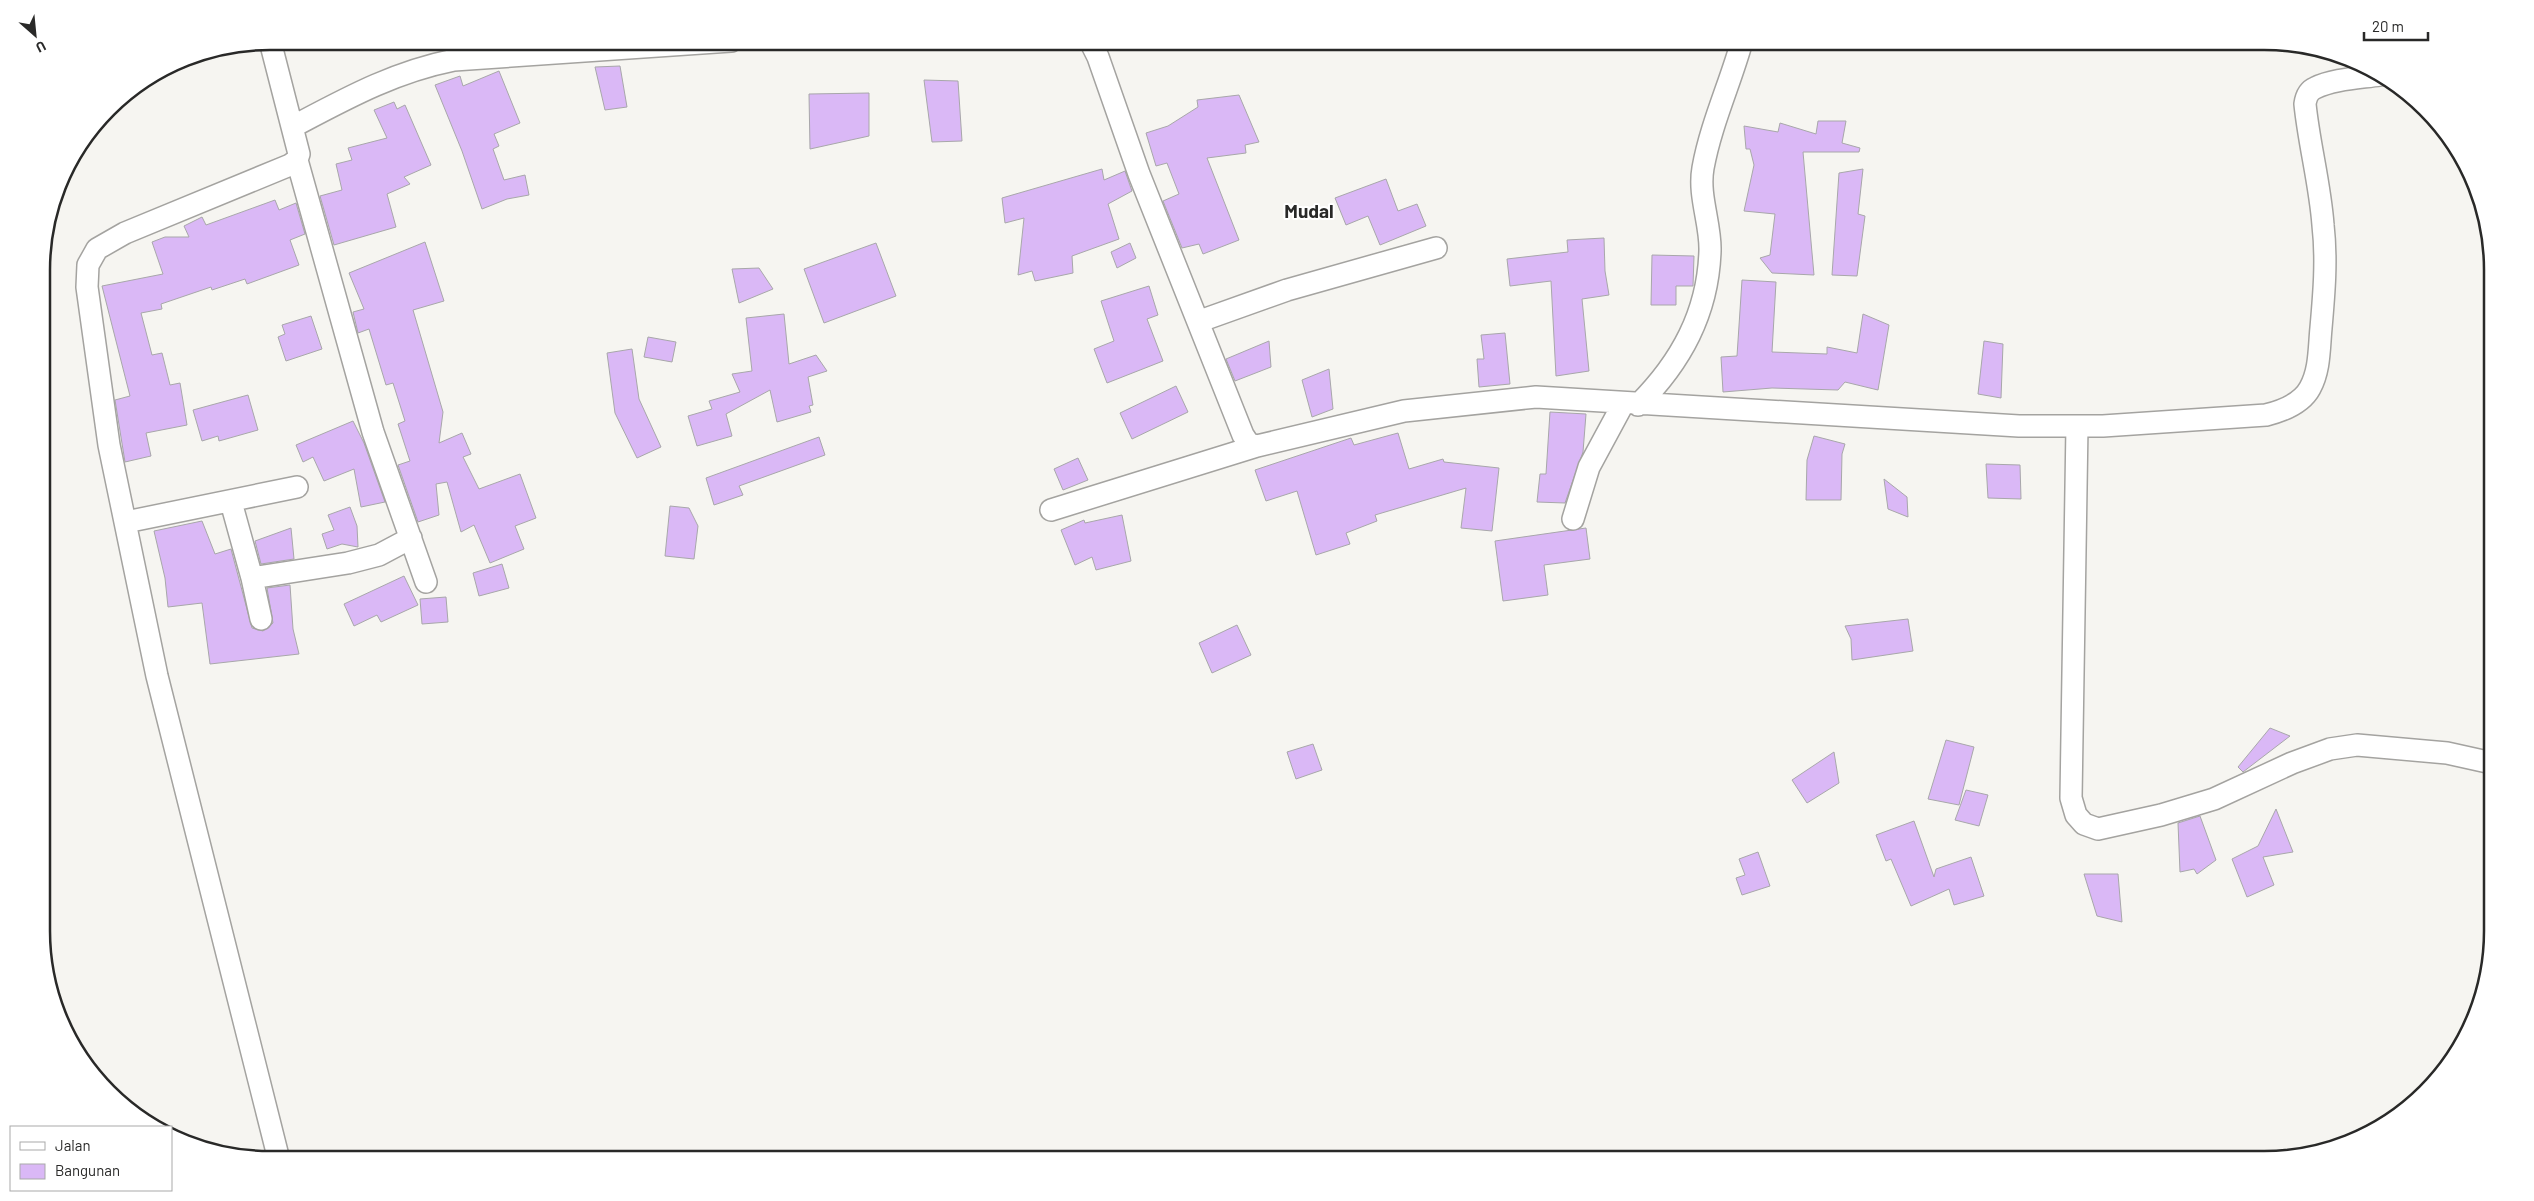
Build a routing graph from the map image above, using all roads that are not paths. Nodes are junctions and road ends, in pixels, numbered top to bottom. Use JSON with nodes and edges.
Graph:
{"nodes":[{"id":1,"x":273,"y":50,"type":"edge"},
{"id":2,"x":599,"y":50,"type":"edge"},
{"id":3,"x":1094,"y":50,"type":"edge"},
{"id":4,"x":1739,"y":50,"type":"edge"},
{"id":5,"x":2369,"y":77,"type":"edge"},
{"id":6,"x":294,"y":126,"type":"junction"},
{"id":7,"x":296,"y":160,"type":"junction"},
{"id":8,"x":1436,"y":248,"type":"dead end"},
{"id":9,"x":1200,"y":321,"type":"junction"},
{"id":10,"x":1630,"y":404,"type":"junction"},
{"id":11,"x":2078,"y":426,"type":"junction"},
{"id":12,"x":1257,"y":446,"type":"junction"},
{"id":13,"x":297,"y":487,"type":"dead end"},
{"id":14,"x":232,"y":502,"type":"junction"},
{"id":15,"x":1051,"y":510,"type":"dead end"},
{"id":16,"x":1573,"y":519,"type":"dead end"},
{"id":17,"x":126,"y":522,"type":"junction"},
{"id":18,"x":411,"y":538,"type":"junction"},
{"id":19,"x":252,"y":578,"type":"junction"},
{"id":20,"x":426,"y":582,"type":"dead end"},
{"id":21,"x":261,"y":619,"type":"dead end"},
{"id":22,"x":2484,"y":761,"type":"edge"},
{"id":23,"x":277,"y":1151,"type":"edge"}],
"edges":[{"from":1,"to":6,"type":"street"},
{"from":2,"to":6,"type":"street"},
{"from":3,"to":9,"type":"street"},
{"from":4,"to":10,"type":"street"},
{"from":5,"to":11,"type":"street"},
{"from":6,"to":7,"type":"street"},
{"from":7,"to":17,"type":"street"},
{"from":7,"to":18,"type":"street"},
{"from":8,"to":9,"type":"street"},
{"from":9,"to":12,"type":"street"},
{"from":10,"to":11,"type":"street"},
{"from":10,"to":12,"type":"street"},
{"from":10,"to":16,"type":"street"},
{"from":11,"to":22,"type":"street"},
{"from":12,"to":15,"type":"street"},
{"from":13,"to":14,"type":"street"},
{"from":14,"to":17,"type":"street"},
{"from":14,"to":19,"type":"street"},
{"from":17,"to":23,"type":"street"},
{"from":18,"to":19,"type":"street"},
{"from":18,"to":20,"type":"street"},
{"from":19,"to":21,"type":"street"}]}
